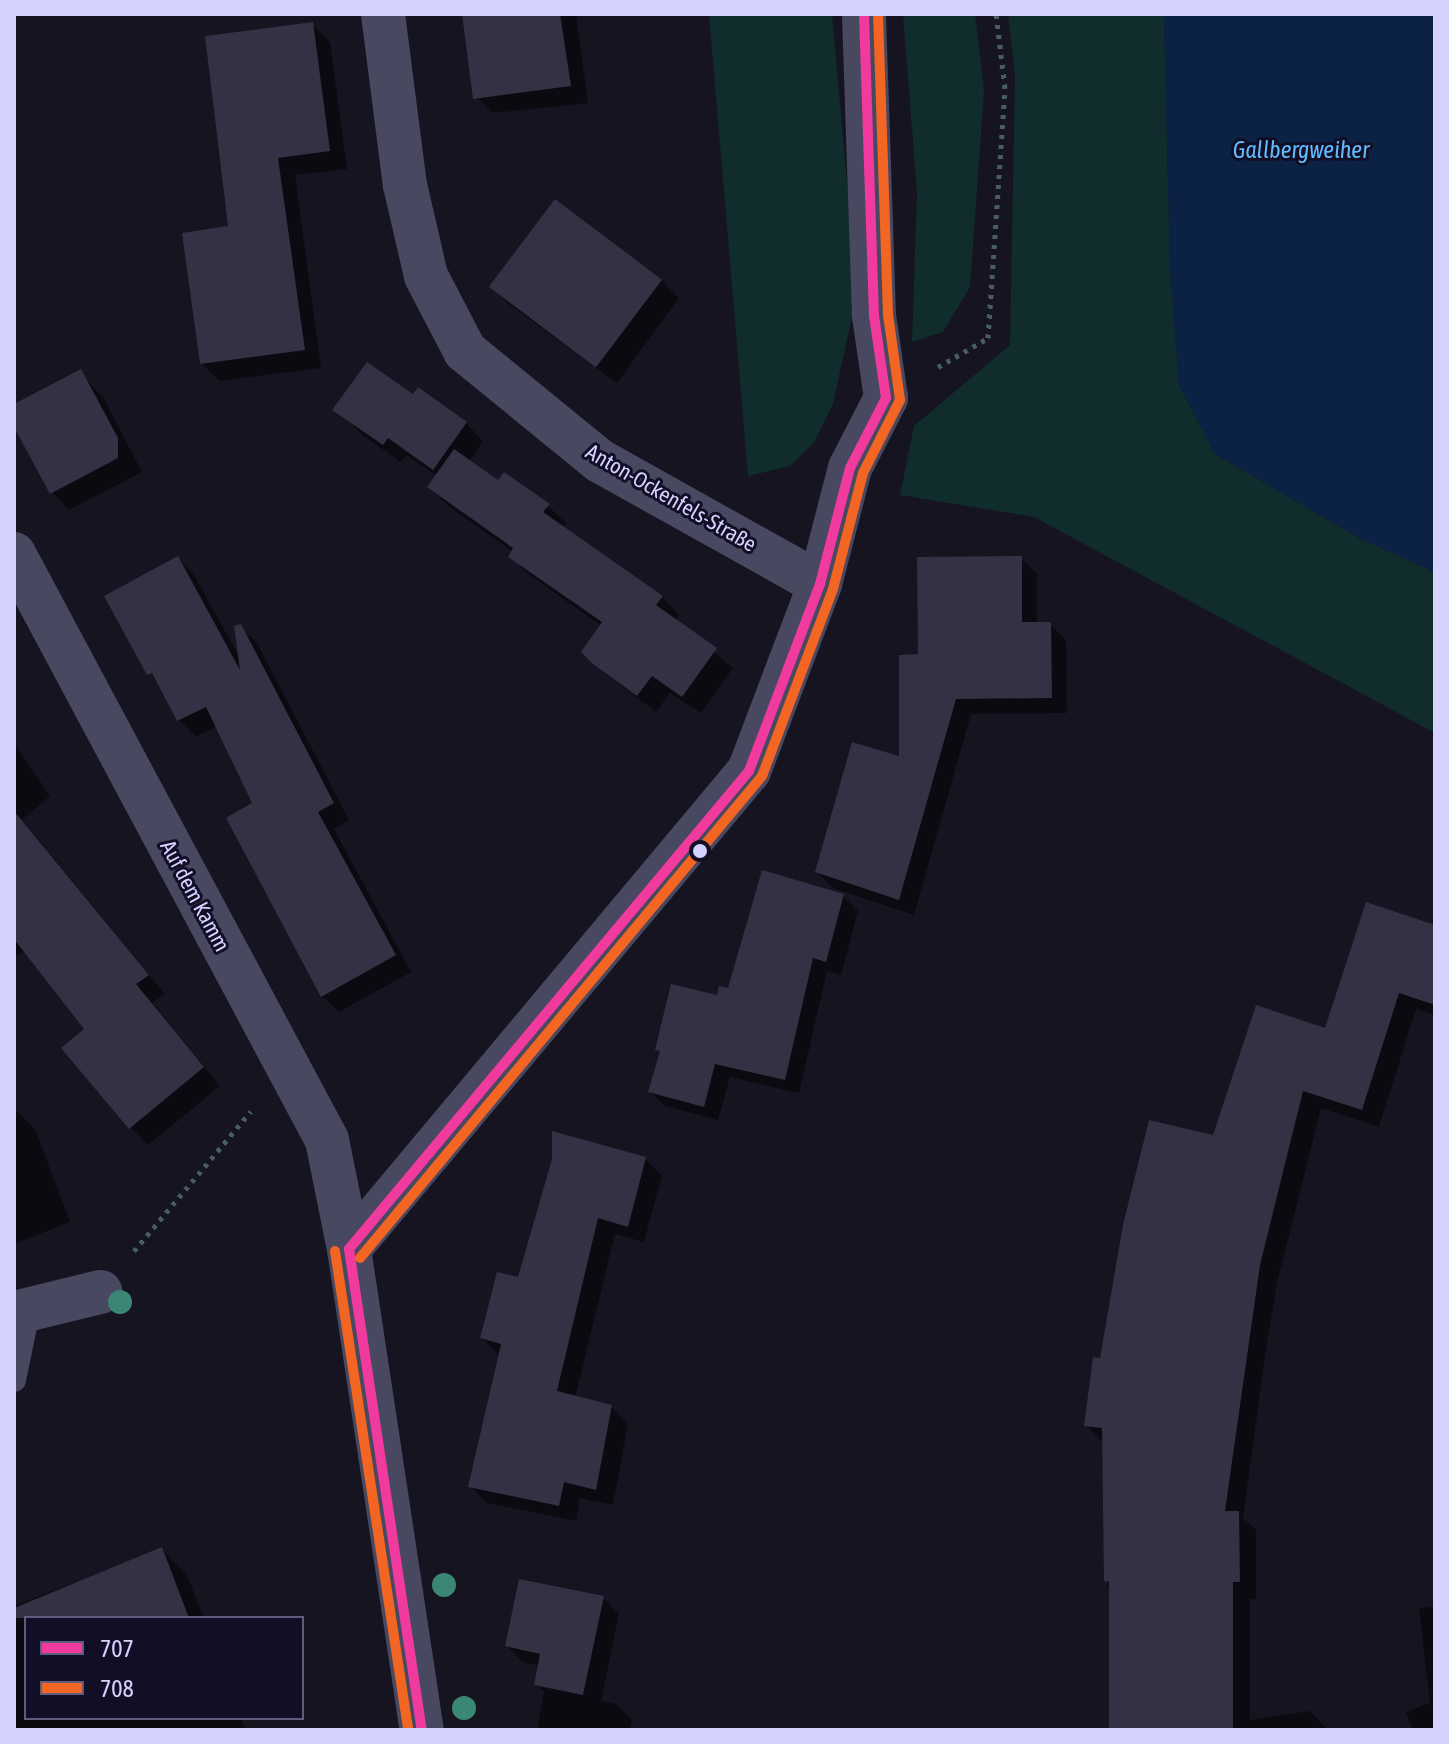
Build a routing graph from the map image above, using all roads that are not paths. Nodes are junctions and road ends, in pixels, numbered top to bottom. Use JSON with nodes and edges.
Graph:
{"nodes":[{"id":1,"x":383,"y":14,"type":"edge"},
{"id":2,"x":864,"y":14,"type":"edge"},
{"id":3,"x":14,"y":554,"type":"edge"},
{"id":4,"x":820,"y":584,"type":"junction"},
{"id":5,"x":349,"y":1249,"type":"junction"},
{"id":6,"x":100,"y":1292,"type":"road end"},
{"id":7,"x":21,"y":1313,"type":"edge"},
{"id":8,"x":14,"y":1380,"type":"edge"},
{"id":9,"x":422,"y":1730,"type":"edge"}],
"edges":[{"from":1,"to":4,"type":"street","name":"Anton-Ockenfels-Straße"},
{"from":2,"to":4,"type":"street"},
{"from":3,"to":5,"type":"street","name":"Auf dem Kamm"},
{"from":4,"to":5,"type":"street"},
{"from":5,"to":9,"type":"street","name":"Auf dem Kamm"},
{"from":6,"to":7,"type":"street"},
{"from":7,"to":8,"type":"lane"}]}
